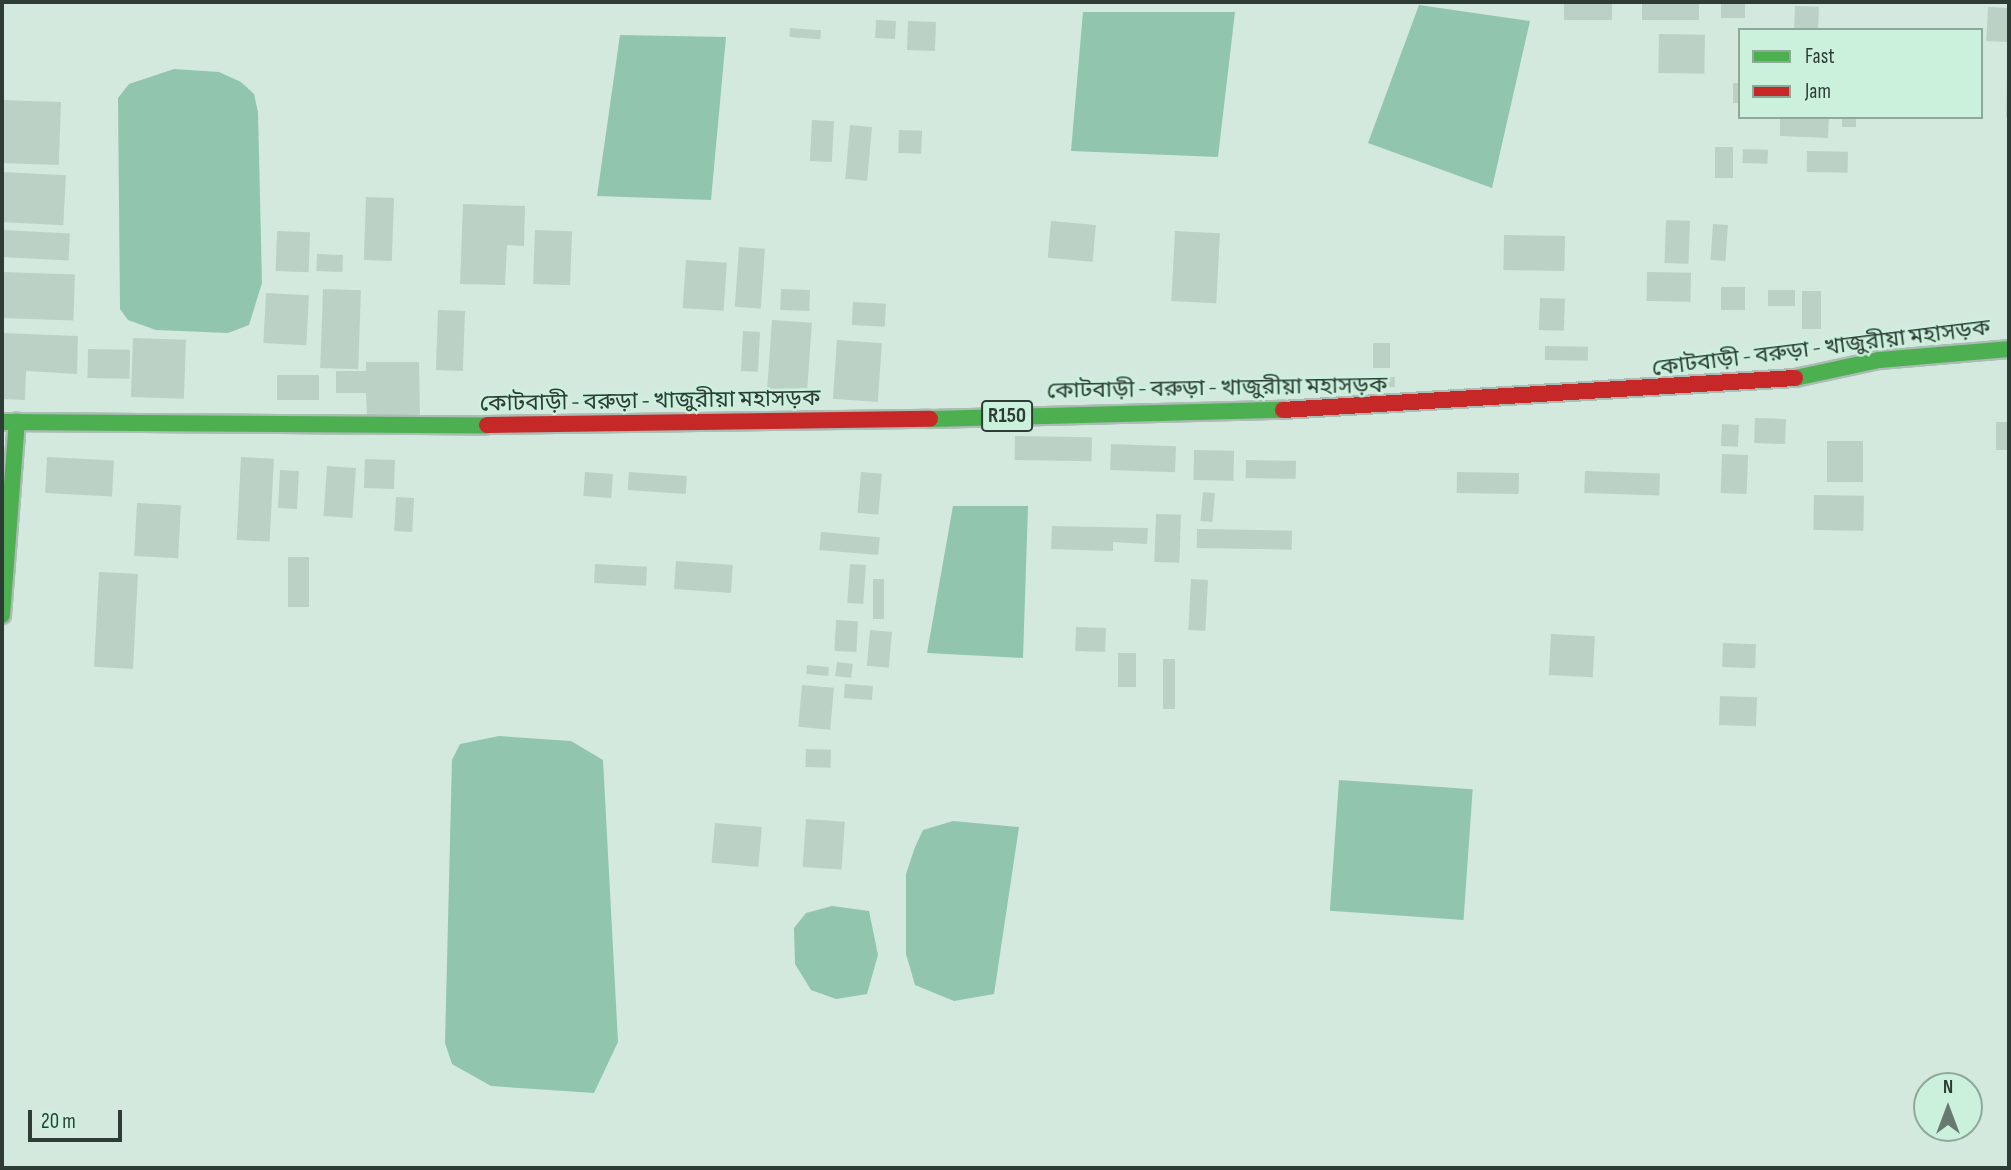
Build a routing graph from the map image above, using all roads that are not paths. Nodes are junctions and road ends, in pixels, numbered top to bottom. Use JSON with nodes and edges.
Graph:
{"nodes":[{"id":1,"x":2009,"y":349,"type":"edge"},
{"id":2,"x":9,"y":422,"type":"edge"},
{"id":3,"x":2,"y":615,"type":"edge"}],
"edges":[{"from":1,"to":2,"type":"main road","name":"কোটবাড়ী - বরুড়া - খাজুরীয়া মহাসড়ক","number":"R150"},
{"from":2,"to":3,"type":"main road"}]}
